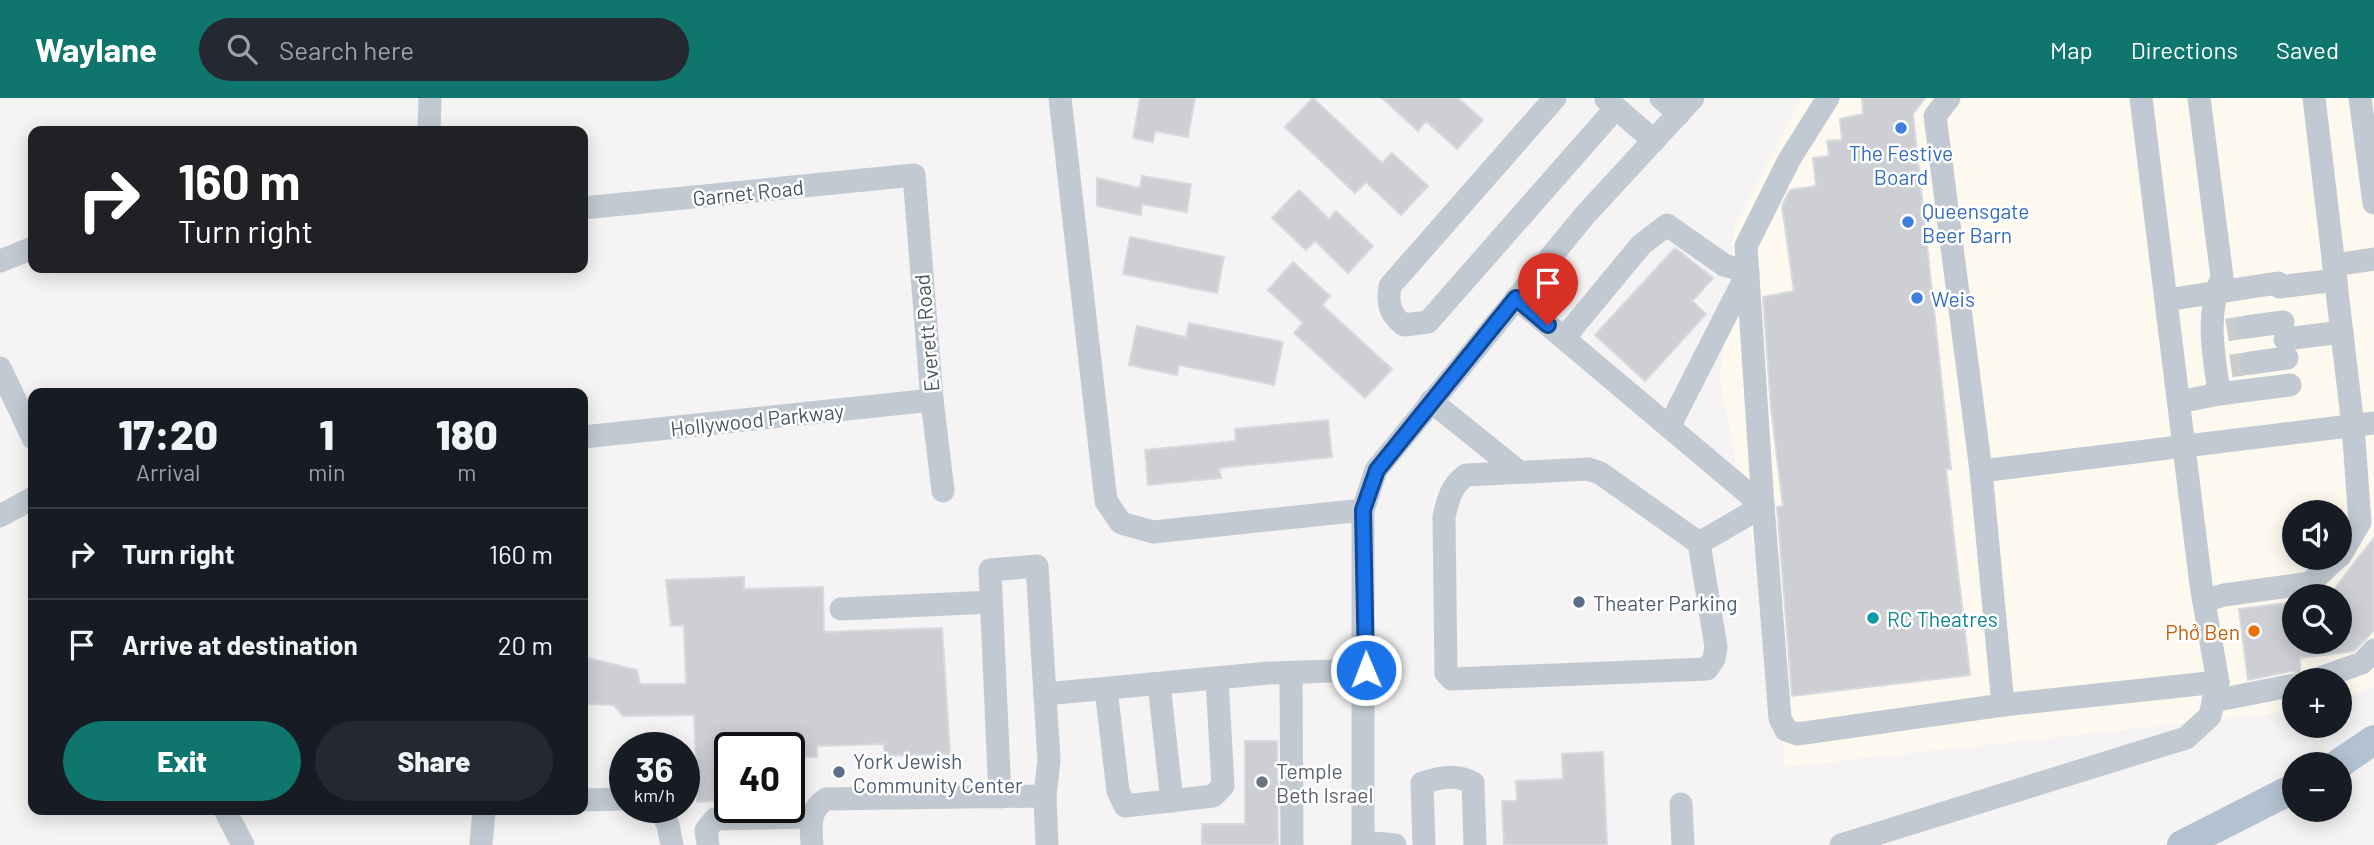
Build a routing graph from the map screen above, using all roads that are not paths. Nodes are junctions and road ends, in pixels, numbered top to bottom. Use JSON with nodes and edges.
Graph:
{"nodes":[{"id":1,"x":430,"y":98,"type":"edge"},
{"id":2,"x":1060,"y":98,"type":"edge"},
{"id":3,"x":1555,"y":98,"type":"edge"},
{"id":4,"x":1661,"y":98,"type":"edge"},
{"id":5,"x":1828,"y":98,"type":"edge"},
{"id":6,"x":1949,"y":98,"type":"edge"},
{"id":7,"x":2141,"y":98,"type":"edge"},
{"id":8,"x":2199,"y":98,"type":"edge"},
{"id":9,"x":2314,"y":98,"type":"edge"},
{"id":10,"x":2360,"y":98,"type":"edge"},
{"id":11,"x":1610,"y":103,"type":"edge"},
{"id":12,"x":1686,"y":106,"type":"edge"},
{"id":13,"x":429,"y":126,"type":"edge"},
{"id":14,"x":1654,"y":141,"type":"junction"},
{"id":15,"x":914,"y":175,"type":"joint"},
{"id":16,"x":2374,"y":203,"type":"edge"},
{"id":17,"x":588,"y":208,"type":"edge"},
{"id":18,"x":28,"y":250,"type":"edge"},
{"id":19,"x":2374,"y":259,"type":"edge"},
{"id":20,"x":0,"y":261,"type":"edge"},
{"id":21,"x":1748,"y":272,"type":"junction"},
{"id":22,"x":2335,"y":272,"type":"junction"},
{"id":23,"x":2216,"y":290,"type":"junction"},
{"id":24,"x":1516,"y":298,"type":"junction"},
{"id":25,"x":2166,"y":300,"type":"junction"},
{"id":26,"x":2228,"y":329,"type":"junction"},
{"id":27,"x":2342,"y":332,"type":"junction"},
{"id":28,"x":1564,"y":338,"type":"junction"},
{"id":29,"x":2285,"y":340,"type":"junction"},
{"id":30,"x":2233,"y":366,"type":"junction"},
{"id":31,"x":0,"y":368,"type":"edge"},
{"id":32,"x":2290,"y":385,"type":"dead end"},
{"id":33,"x":2219,"y":394,"type":"junction"},
{"id":34,"x":932,"y":400,"type":"junction"},
{"id":35,"x":1430,"y":401,"type":"junction"},
{"id":36,"x":2179,"y":402,"type":"junction"},
{"id":37,"x":2363,"y":424,"type":"edge"},
{"id":38,"x":28,"y":427,"type":"edge"},
{"id":39,"x":1669,"y":427,"type":"junction"},
{"id":40,"x":588,"y":437,"type":"edge"},
{"id":41,"x":2184,"y":445,"type":"junction"},
{"id":42,"x":1981,"y":471,"type":"junction"},
{"id":43,"x":1519,"y":472,"type":"junction"},
{"id":44,"x":943,"y":491,"type":"dead end"},
{"id":45,"x":28,"y":501,"type":"edge"},
{"id":46,"x":1763,"y":506,"type":"junction"},
{"id":47,"x":1363,"y":510,"type":"junction"},
{"id":48,"x":0,"y":516,"type":"edge"},
{"id":49,"x":2352,"y":535,"type":"edge"},
{"id":50,"x":1699,"y":543,"type":"junction"},
{"id":51,"x":2324,"y":570,"type":"edge"},
{"id":52,"x":2204,"y":601,"type":"junction"},
{"id":53,"x":991,"y":602,"type":"junction"},
{"id":54,"x":841,"y":609,"type":"dead end"},
{"id":55,"x":2374,"y":650,"type":"edge"},
{"id":56,"x":2348,"y":668,"type":"edge"},
{"id":57,"x":1366,"y":670,"type":"junction"},
{"id":58,"x":1291,"y":673,"type":"junction"},
{"id":59,"x":1217,"y":679,"type":"junction"},
{"id":60,"x":1159,"y":684,"type":"junction"},
{"id":61,"x":2282,"y":686,"type":"edge"},
{"id":62,"x":1105,"y":689,"type":"junction"},
{"id":63,"x":2215,"y":692,"type":"junction"},
{"id":64,"x":1045,"y":694,"type":"junction"},
{"id":65,"x":2003,"y":705,"type":"junction"},
{"id":66,"x":2374,"y":740,"type":"edge"},
{"id":67,"x":2352,"y":755,"type":"edge"},
{"id":68,"x":2282,"y":794,"type":"edge"},
{"id":69,"x":1045,"y":796,"type":"junction"},
{"id":70,"x":1000,"y":797,"type":"junction"},
{"id":71,"x":609,"y":799,"type":"edge"},
{"id":72,"x":588,"y":800,"type":"edge"},
{"id":73,"x":1172,"y":801,"type":"junction"},
{"id":74,"x":1682,"y":804,"type":"dead end"},
{"id":75,"x":228,"y":815,"type":"edge"},
{"id":76,"x":484,"y":815,"type":"edge"},
{"id":77,"x":811,"y":817,"type":"junction"},
{"id":78,"x":667,"y":823,"type":"edge"},
{"id":79,"x":1363,"y":843,"type":"edge"},
{"id":80,"x":243,"y":845,"type":"edge"},
{"id":81,"x":481,"y":845,"type":"edge"},
{"id":82,"x":672,"y":845,"type":"edge"},
{"id":83,"x":708,"y":845,"type":"edge"},
{"id":84,"x":811,"y":845,"type":"edge"},
{"id":85,"x":1048,"y":845,"type":"edge"},
{"id":86,"x":1292,"y":845,"type":"edge"},
{"id":87,"x":1395,"y":845,"type":"edge"},
{"id":88,"x":1424,"y":845,"type":"edge"},
{"id":89,"x":1475,"y":845,"type":"edge"},
{"id":90,"x":1683,"y":845,"type":"edge"},
{"id":91,"x":1841,"y":845,"type":"edge"},
{"id":92,"x":2182,"y":845,"type":"edge"}],
"edges":[{"from":1,"to":13,"type":"street"},
{"from":2,"to":47,"type":"street"},
{"from":3,"to":11,"type":"street"},
{"from":4,"to":12,"type":"street"},
{"from":5,"to":21,"type":"street"},
{"from":6,"to":42,"type":"street"},
{"from":7,"to":25,"type":"street"},
{"from":8,"to":23,"type":"street"},
{"from":9,"to":22,"type":"street"},
{"from":10,"to":16,"type":"street"},
{"from":11,"to":14,"type":"street"},
{"from":12,"to":14,"type":"street"},
{"from":14,"to":24,"type":"street"},
{"from":15,"to":17,"type":"street","name":"Garnet Road"},
{"from":15,"to":34,"type":"street","name":"Everett Road"},
{"from":18,"to":20,"type":"street"},
{"from":19,"to":22,"type":"street"},
{"from":21,"to":28,"type":"street"},
{"from":21,"to":39,"type":"street"},
{"from":21,"to":46,"type":"street"},
{"from":22,"to":23,"type":"street"},
{"from":22,"to":27,"type":"street"},
{"from":23,"to":25,"type":"street"},
{"from":23,"to":26,"type":"street"},
{"from":24,"to":28,"type":"street"},
{"from":24,"to":35,"type":"street"},
{"from":25,"to":36,"type":"street"},
{"from":26,"to":29,"type":"street"},
{"from":26,"to":30,"type":"street"},
{"from":27,"to":29,"type":"street"},
{"from":27,"to":37,"type":"street"},
{"from":28,"to":39,"type":"street"},
{"from":29,"to":30,"type":"street"},
{"from":30,"to":33,"type":"street"},
{"from":31,"to":38,"type":"street"},
{"from":32,"to":33,"type":"street"},
{"from":33,"to":36,"type":"street"},
{"from":34,"to":40,"type":"street","name":"Hollywood Parkway"},
{"from":34,"to":44,"type":"street","name":"Everett Road"},
{"from":35,"to":43,"type":"street"},
{"from":35,"to":47,"type":"street"},
{"from":36,"to":41,"type":"street"},
{"from":37,"to":41,"type":"street"},
{"from":37,"to":49,"type":"street"},
{"from":39,"to":46,"type":"street"},
{"from":41,"to":42,"type":"street"},
{"from":41,"to":52,"type":"street"},
{"from":42,"to":65,"type":"street"},
{"from":43,"to":50,"type":"street"},
{"from":43,"to":50,"type":"street"},
{"from":45,"to":48,"type":"street"},
{"from":46,"to":50,"type":"street"},
{"from":46,"to":65,"type":"street"},
{"from":47,"to":57,"type":"street"},
{"from":51,"to":52,"type":"street"},
{"from":52,"to":63,"type":"street"},
{"from":53,"to":54,"type":"street"},
{"from":53,"to":64,"type":"street"},
{"from":53,"to":70,"type":"street"},
{"from":55,"to":56,"type":"street"},
{"from":57,"to":58,"type":"street"},
{"from":57,"to":79,"type":"street"},
{"from":58,"to":59,"type":"street"},
{"from":58,"to":86,"type":"street"},
{"from":59,"to":60,"type":"street"},
{"from":59,"to":73,"type":"street"},
{"from":60,"to":62,"type":"street"},
{"from":60,"to":73,"type":"street"},
{"from":61,"to":63,"type":"street"},
{"from":62,"to":64,"type":"street"},
{"from":62,"to":73,"type":"street"},
{"from":63,"to":65,"type":"street"},
{"from":63,"to":91,"type":"street"},
{"from":64,"to":69,"type":"street"},
{"from":66,"to":67,"type":"main road"},
{"from":68,"to":92,"type":"main road"},
{"from":69,"to":70,"type":"street"},
{"from":69,"to":85,"type":"street"},
{"from":70,"to":77,"type":"street"},
{"from":71,"to":72,"type":"street"},
{"from":74,"to":90,"type":"street"},
{"from":75,"to":80,"type":"street"},
{"from":76,"to":81,"type":"street"},
{"from":77,"to":83,"type":"street"},
{"from":77,"to":84,"type":"street"},
{"from":78,"to":82,"type":"street"},
{"from":79,"to":87,"type":"street"},
{"from":88,"to":89,"type":"street"}]}
